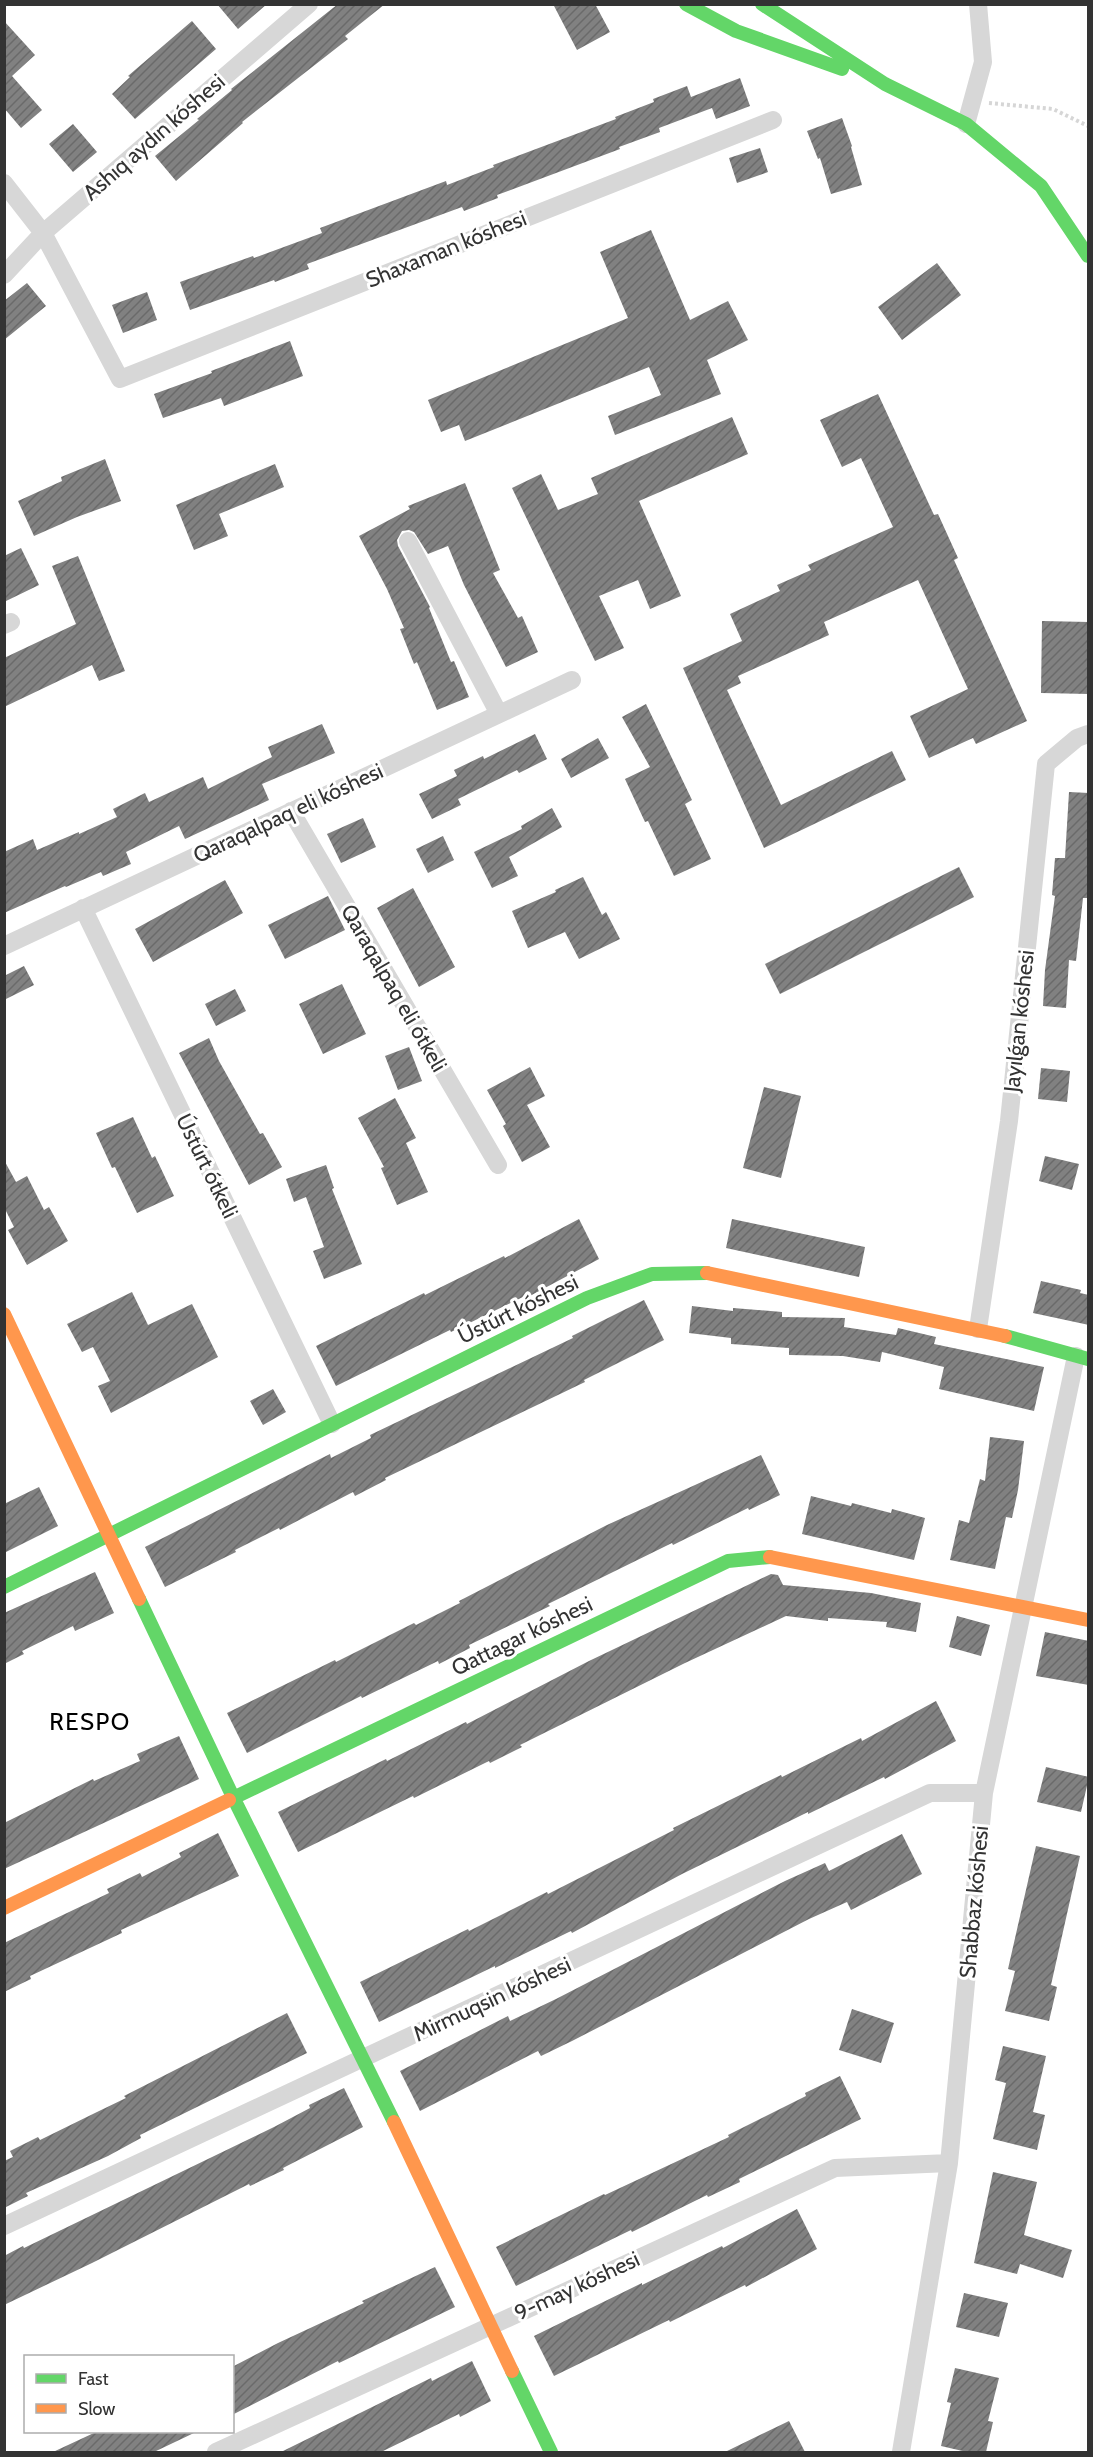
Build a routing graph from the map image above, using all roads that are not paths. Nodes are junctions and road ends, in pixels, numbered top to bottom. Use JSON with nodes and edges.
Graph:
{"nodes":[{"id":1,"x":309,"y":4,"type":"edge"},
{"id":2,"x":686,"y":4,"type":"edge"},
{"id":3,"x":762,"y":4,"type":"edge"},
{"id":4,"x":978,"y":4,"type":"edge"},
{"id":5,"x":885,"y":84,"type":"junction"},
{"id":6,"x":773,"y":120,"type":"dead end"},
{"id":7,"x":966,"y":124,"type":"junction"},
{"id":8,"x":4,"y":183,"type":"edge"},
{"id":9,"x":43,"y":233,"type":"junction"},
{"id":10,"x":1089,"y":256,"type":"edge"},
{"id":11,"x":4,"y":275,"type":"edge"},
{"id":12,"x":408,"y":542,"type":"dead end"},
{"id":13,"x":572,"y":680,"type":"dead end"},
{"id":14,"x":499,"y":714,"type":"junction"},
{"id":15,"x":1089,"y":734,"type":"edge"},
{"id":16,"x":291,"y":811,"type":"junction"},
{"id":17,"x":83,"y":908,"type":"junction"},
{"id":18,"x":4,"y":946,"type":"edge"},
{"id":19,"x":498,"y":1165,"type":"dead end"},
{"id":20,"x":4,"y":1314,"type":"edge"},
{"id":21,"x":978,"y":1329,"type":"junction"},
{"id":22,"x":1082,"y":1358,"type":"edge"},
{"id":23,"x":332,"y":1424,"type":"junction"},
{"id":24,"x":110,"y":1534,"type":"junction"},
{"id":25,"x":4,"y":1587,"type":"edge"},
{"id":26,"x":1024,"y":1606,"type":"junction"},
{"id":27,"x":1089,"y":1620,"type":"edge"},
{"id":28,"x":984,"y":1793,"type":"junction"},
{"id":29,"x":233,"y":1797,"type":"junction"},
{"id":30,"x":4,"y":1908,"type":"edge"},
{"id":31,"x":364,"y":2059,"type":"junction"},
{"id":32,"x":949,"y":2163,"type":"junction"},
{"id":33,"x":4,"y":2226,"type":"edge"},
{"id":34,"x":491,"y":2325,"type":"junction"},
{"id":35,"x":216,"y":2452,"type":"edge"},
{"id":36,"x":551,"y":2452,"type":"edge"},
{"id":37,"x":901,"y":2452,"type":"edge"}],
"edges":[{"from":1,"to":9,"type":"street","name":"Ashıq aydın kóshesi"},
{"from":2,"to":5,"type":"street"},
{"from":3,"to":5,"type":"street"},
{"from":4,"to":7,"type":"street"},
{"from":5,"to":7,"type":"street"},
{"from":6,"to":9,"type":"street","name":"Shaxaman kóshesi"},
{"from":7,"to":10,"type":"street"},
{"from":8,"to":9,"type":"street"},
{"from":9,"to":11,"type":"street","name":"Ashıq aydın kóshesi"},
{"from":12,"to":14,"type":"street"},
{"from":13,"to":14,"type":"street","name":"Qaraqalpaq eli kóshesi"},
{"from":14,"to":16,"type":"street","name":"Qaraqalpaq eli kóshesi"},
{"from":15,"to":21,"type":"street","name":"Jayılǵan kóshesi"},
{"from":16,"to":17,"type":"street","name":"Qaraqalpaq eli kóshesi"},
{"from":16,"to":19,"type":"street","name":"Qaraqalpaq eli ótkeli"},
{"from":17,"to":18,"type":"street","name":"Qaraqalpaq eli kóshesi"},
{"from":17,"to":23,"type":"street","name":"Ústúrt ótkeli"},
{"from":20,"to":24,"type":"street"},
{"from":21,"to":22,"type":"street","name":"Ústúrt kóshesi"},
{"from":21,"to":23,"type":"street","name":"Ústúrt kóshesi"},
{"from":22,"to":26,"type":"street","name":"Shabbaz kóshesi"},
{"from":23,"to":24,"type":"street","name":"Ústúrt kóshesi"},
{"from":24,"to":25,"type":"street","name":"Ústúrt kóshesi"},
{"from":24,"to":29,"type":"street"},
{"from":26,"to":27,"type":"street","name":"Qattagar kóshesi"},
{"from":26,"to":28,"type":"street","name":"Shabbaz kóshesi"},
{"from":26,"to":29,"type":"street","name":"Qattagar kóshesi"},
{"from":28,"to":31,"type":"street","name":"Mirmuqsin kóshesi"},
{"from":28,"to":32,"type":"street","name":"Shabbaz kóshesi"},
{"from":29,"to":30,"type":"street","name":"Qattagar kóshesi"},
{"from":29,"to":31,"type":"street"},
{"from":31,"to":33,"type":"street","name":"Mirmuqsin kóshesi"},
{"from":31,"to":34,"type":"street"},
{"from":32,"to":34,"type":"street","name":"9-may kóshesi"},
{"from":32,"to":37,"type":"street","name":"Shabbaz kóshesi"},
{"from":34,"to":35,"type":"street","name":"9-may kóshesi"},
{"from":34,"to":36,"type":"street"}]}
